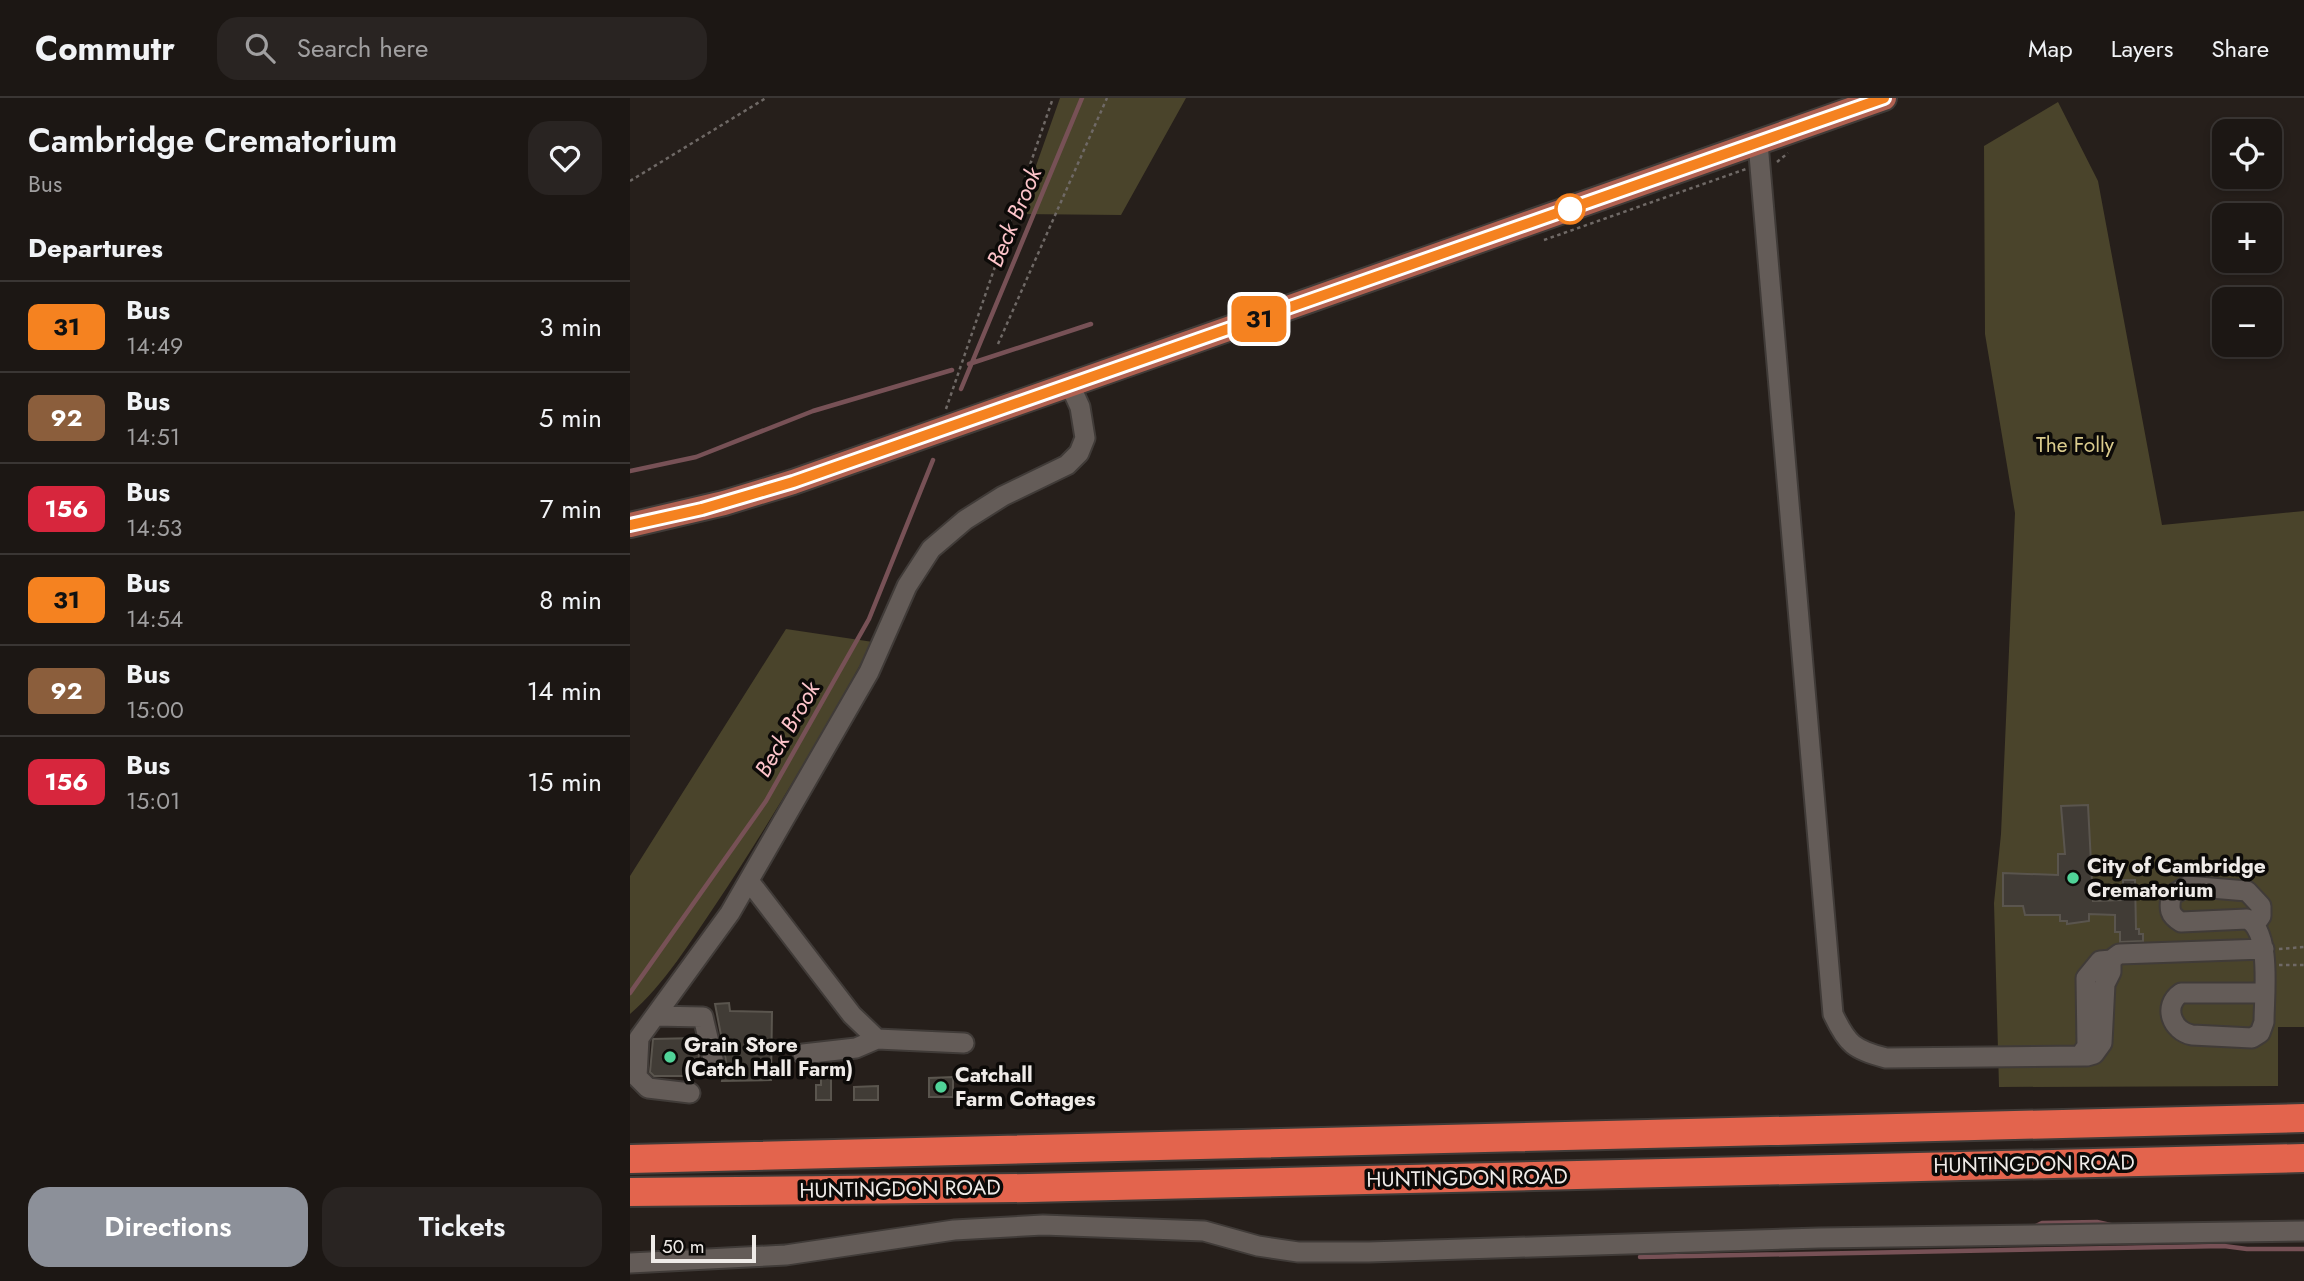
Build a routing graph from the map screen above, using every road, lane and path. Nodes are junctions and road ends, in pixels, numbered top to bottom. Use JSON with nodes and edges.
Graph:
{"nodes":[{"id":1,"x":766,"y":98,"type":"edge"},
{"id":2,"x":1053,"y":98,"type":"edge"},
{"id":3,"x":1107,"y":98,"type":"edge"},
{"id":4,"x":1884,"y":98,"type":"edge"},
{"id":5,"x":1758,"y":143,"type":"junction"},
{"id":6,"x":630,"y":181,"type":"edge"},
{"id":7,"x":998,"y":344,"type":"dead end"},
{"id":8,"x":1070,"y":385,"type":"junction"},
{"id":9,"x":943,"y":417,"type":"dead end"},
{"id":10,"x":630,"y":525,"type":"edge"},
{"id":11,"x":749,"y":881,"type":"junction"},
{"id":12,"x":2256,"y":923,"type":"dead end"},
{"id":13,"x":2304,"y":947,"type":"edge"},
{"id":14,"x":2263,"y":956,"type":"junction"},
{"id":15,"x":2304,"y":964,"type":"edge"},
{"id":16,"x":2264,"y":993,"type":"junction"},
{"id":17,"x":655,"y":1016,"type":"junction"},
{"id":18,"x":877,"y":1039,"type":"junction"},
{"id":19,"x":964,"y":1043,"type":"dead end"},
{"id":20,"x":803,"y":1054,"type":"dead end"},
{"id":21,"x":714,"y":1063,"type":"dead end"},
{"id":22,"x":690,"y":1093,"type":"dead end"},
{"id":23,"x":2304,"y":1118,"type":"edge"},
{"id":24,"x":630,"y":1145,"type":"edge"},
{"id":25,"x":902,"y":1153,"type":"junction"},
{"id":26,"x":2304,"y":1158,"type":"edge"},
{"id":27,"x":630,"y":1159,"type":"edge"},
{"id":28,"x":722,"y":1191,"type":"junction"},
{"id":29,"x":630,"y":1192,"type":"edge"},
{"id":30,"x":630,"y":1205,"type":"edge"},
{"id":31,"x":2304,"y":1231,"type":"edge"},
{"id":32,"x":630,"y":1263,"type":"edge"}],
"edges":[{"from":1,"to":6,"type":"path"},
{"from":2,"to":9,"type":"path"},
{"from":3,"to":7,"type":"path"},
{"from":4,"to":5,"type":"main road"},
{"from":5,"to":8,"type":"main road"},
{"from":5,"to":14,"type":"lane"},
{"from":8,"to":10,"type":"main road"},
{"from":8,"to":11,"type":"lane"},
{"from":11,"to":17,"type":"lane"},
{"from":11,"to":18,"type":"lane"},
{"from":12,"to":14,"type":"lane"},
{"from":13,"to":14,"type":"path"},
{"from":14,"to":15,"type":"path"},
{"from":14,"to":16,"type":"lane"},
{"from":16,"to":16,"type":"lane"},
{"from":17,"to":21,"type":"lane"},
{"from":17,"to":22,"type":"lane"},
{"from":18,"to":19,"type":"lane"},
{"from":18,"to":20,"type":"lane"},
{"from":23,"to":25,"type":"highway","name":"HUNTINGDON ROAD"},
{"from":24,"to":25,"type":"highway"},
{"from":25,"to":27,"type":"highway"},
{"from":26,"to":28,"type":"highway","name":"HUNTINGDON ROAD"},
{"from":28,"to":29,"type":"highway","name":"HUNTINGDON ROAD"},
{"from":28,"to":30,"type":"highway"},
{"from":31,"to":32,"type":"lane"}]}
